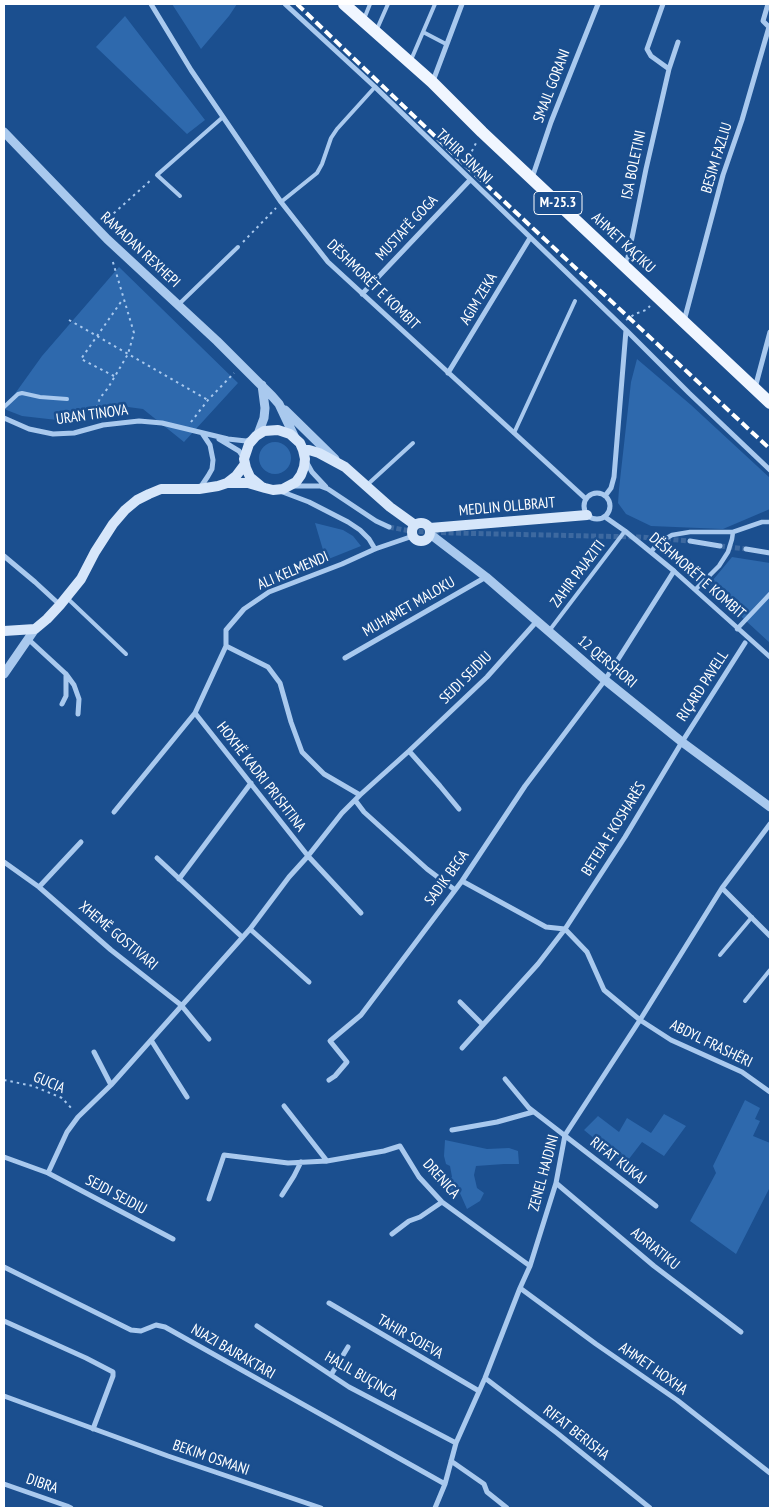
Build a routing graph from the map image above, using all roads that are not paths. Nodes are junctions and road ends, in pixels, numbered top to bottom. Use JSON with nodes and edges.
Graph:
{"nodes":[{"id":1,"x":151,"y":4,"type":"edge"},
{"id":2,"x":285,"y":4,"type":"edge"},
{"id":3,"x":344,"y":4,"type":"edge"},
{"id":4,"x":370,"y":4,"type":"edge"},
{"id":5,"x":388,"y":4,"type":"edge"},
{"id":6,"x":435,"y":4,"type":"edge"},
{"id":7,"x":462,"y":4,"type":"edge"},
{"id":8,"x":598,"y":4,"type":"edge"},
{"id":9,"x":663,"y":4,"type":"edge"},
{"id":10,"x":768,"y":4,"type":"edge"},
{"id":11,"x":363,"y":21,"type":"junction"},
{"id":12,"x":376,"y":32,"type":"junction"},
{"id":13,"x":423,"y":32,"type":"junction"},
{"id":14,"x":678,"y":42,"type":"dead end"},
{"id":15,"x":446,"y":44,"type":"junction"},
{"id":16,"x":410,"y":62,"type":"junction"},
{"id":17,"x":670,"y":69,"type":"junction"},
{"id":18,"x":432,"y":82,"type":"junction"},
{"id":19,"x":375,"y":87,"type":"junction"},
{"id":20,"x":223,"y":116,"type":"junction"},
{"id":21,"x":4,"y":132,"type":"edge"},
{"id":22,"x":532,"y":179,"type":"junction"},
{"id":23,"x":470,"y":180,"type":"junction"},
{"id":24,"x":180,"y":196,"type":"dead end"},
{"id":25,"x":281,"y":202,"type":"junction"},
{"id":26,"x":530,"y":238,"type":"junction"},
{"id":27,"x":238,"y":247,"type":"road end"},
{"id":28,"x":626,"y":267,"type":"junction"},
{"id":29,"x":362,"y":294,"type":"junction"},
{"id":30,"x":575,"y":301,"type":"dead end"},
{"id":31,"x":178,"y":305,"type":"junction"},
{"id":32,"x":684,"y":322,"type":"junction"},
{"id":33,"x":626,"y":330,"type":"junction"},
{"id":34,"x":770,"y":332,"type":"edge"},
{"id":35,"x":448,"y":373,"type":"junction"},
{"id":36,"x":262,"y":385,"type":"junction"},
{"id":37,"x":755,"y":389,"type":"junction"},
{"id":38,"x":68,"y":399,"type":"dead end"},
{"id":39,"x":770,"y":403,"type":"edge"},
{"id":40,"x":279,"y":404,"type":"junction"},
{"id":41,"x":4,"y":407,"type":"edge"},
{"id":42,"x":4,"y":418,"type":"edge"},
{"id":43,"x":201,"y":433,"type":"junction"},
{"id":44,"x":514,"y":433,"type":"junction"},
{"id":45,"x":256,"y":436,"type":"junction"},
{"id":46,"x":214,"y":437,"type":"junction"},
{"id":47,"x":296,"y":438,"type":"junction"},
{"id":48,"x":413,"y":443,"type":"dead end"},
{"id":49,"x":304,"y":454,"type":"junction"},
{"id":50,"x":245,"y":461,"type":"junction"},
{"id":51,"x":337,"y":461,"type":"junction"},
{"id":52,"x":770,"y":470,"type":"edge"},
{"id":53,"x":227,"y":483,"type":"junction"},
{"id":54,"x":367,"y":485,"type":"junction"},
{"id":55,"x":262,"y":487,"type":"junction"},
{"id":56,"x":288,"y":487,"type":"junction"},
{"id":57,"x":199,"y":489,"type":"junction"},
{"id":58,"x":278,"y":490,"type":"junction"},
{"id":59,"x":328,"y":490,"type":"junction"},
{"id":60,"x":605,"y":496,"type":"junction"},
{"id":61,"x":586,"y":499,"type":"junction"},
{"id":62,"x":587,"y":515,"type":"junction"},
{"id":63,"x":605,"y":516,"type":"junction"},
{"id":64,"x":770,"y":522,"type":"edge"},
{"id":65,"x":389,"y":527,"type":"tunnel mouth"},
{"id":66,"x":414,"y":530,"type":"junction"},
{"id":67,"x":430,"y":531,"type":"junction"},
{"id":68,"x":625,"y":531,"type":"junction"},
{"id":69,"x":733,"y":532,"type":"junction"},
{"id":70,"x":690,"y":541,"type":"tunnel mouth"},
{"id":71,"x":720,"y":546,"type":"tunnel mouth"},
{"id":72,"x":375,"y":549,"type":"junction"},
{"id":73,"x":746,"y":549,"type":"tunnel mouth"},
{"id":74,"x":651,"y":552,"type":"junction"},
{"id":75,"x":770,"y":553,"type":"edge"},
{"id":76,"x":4,"y":556,"type":"edge"},
{"id":77,"x":674,"y":570,"type":"junction"},
{"id":78,"x":486,"y":577,"type":"junction"},
{"id":79,"x":695,"y":590,"type":"junction"},
{"id":80,"x":770,"y":594,"type":"edge"},
{"id":81,"x":63,"y":602,"type":"junction"},
{"id":82,"x":537,"y":620,"type":"junction"},
{"id":83,"x":35,"y":629,"type":"junction"},
{"id":84,"x":737,"y":629,"type":"junction"},
{"id":85,"x":549,"y":630,"type":"junction"},
{"id":86,"x":4,"y":631,"type":"edge"},
{"id":87,"x":28,"y":639,"type":"junction"},
{"id":88,"x":745,"y":643,"type":"dead end"},
{"id":89,"x":226,"y":646,"type":"junction"},
{"id":90,"x":126,"y":654,"type":"dead end"},
{"id":91,"x":770,"y":657,"type":"edge"},
{"id":92,"x":345,"y":658,"type":"dead end"},
{"id":93,"x":4,"y":674,"type":"edge"},
{"id":94,"x":66,"y":674,"type":"junction"},
{"id":95,"x":605,"y":680,"type":"junction"},
{"id":96,"x":62,"y":704,"type":"dead end"},
{"id":97,"x":195,"y":712,"type":"junction"},
{"id":98,"x":78,"y":714,"type":"dead end"},
{"id":99,"x":682,"y":742,"type":"junction"},
{"id":100,"x":409,"y":751,"type":"junction"},
{"id":101,"x":251,"y":783,"type":"junction"},
{"id":102,"x":360,"y":795,"type":"junction"},
{"id":103,"x":355,"y":800,"type":"junction"},
{"id":104,"x":770,"y":807,"type":"edge"},
{"id":105,"x":459,"y":809,"type":"dead end"},
{"id":106,"x":114,"y":812,"type":"dead end"},
{"id":107,"x":770,"y":824,"type":"edge"},
{"id":108,"x":81,"y":842,"type":"dead end"},
{"id":109,"x":308,"y":856,"type":"junction"},
{"id":110,"x":157,"y":858,"type":"dead end"},
{"id":111,"x":4,"y":862,"type":"edge"},
{"id":112,"x":179,"y":878,"type":"junction"},
{"id":113,"x":462,"y":881,"type":"junction"},
{"id":114,"x":39,"y":886,"type":"junction"},
{"id":115,"x":722,"y":888,"type":"junction"},
{"id":116,"x":455,"y":890,"type":"junction"},
{"id":117,"x":361,"y":913,"type":"dead end"},
{"id":118,"x":752,"y":917,"type":"junction"},
{"id":119,"x":250,"y":929,"type":"junction"},
{"id":120,"x":565,"y":929,"type":"junction"},
{"id":121,"x":770,"y":936,"type":"edge"},
{"id":122,"x":242,"y":937,"type":"junction"},
{"id":123,"x":720,"y":955,"type":"dead end"},
{"id":124,"x":770,"y":970,"type":"edge"},
{"id":125,"x":309,"y":982,"type":"dead end"},
{"id":126,"x":745,"y":1001,"type":"dead end"},
{"id":127,"x":460,"y":1002,"type":"dead end"},
{"id":128,"x":181,"y":1005,"type":"junction"},
{"id":129,"x":640,"y":1020,"type":"junction"},
{"id":130,"x":483,"y":1025,"type":"junction"},
{"id":131,"x":210,"y":1039,"type":"dead end"},
{"id":132,"x":150,"y":1040,"type":"junction"},
{"id":133,"x":462,"y":1048,"type":"dead end"},
{"id":134,"x":94,"y":1052,"type":"dead end"},
{"id":135,"x":504,"y":1079,"type":"dead end"},
{"id":136,"x":329,"y":1080,"type":"dead end"},
{"id":137,"x":110,"y":1085,"type":"junction"},
{"id":138,"x":770,"y":1092,"type":"edge"},
{"id":139,"x":187,"y":1097,"type":"dead end"},
{"id":140,"x":284,"y":1106,"type":"dead end"},
{"id":141,"x":533,"y":1112,"type":"junction"},
{"id":142,"x":452,"y":1130,"type":"dead end"},
{"id":143,"x":565,"y":1135,"type":"junction"},
{"id":144,"x":4,"y":1158,"type":"edge"},
{"id":145,"x":327,"y":1161,"type":"junction"},
{"id":146,"x":301,"y":1162,"type":"junction"},
{"id":147,"x":48,"y":1173,"type":"junction"},
{"id":148,"x":556,"y":1183,"type":"junction"},
{"id":149,"x":282,"y":1195,"type":"dead end"},
{"id":150,"x":209,"y":1199,"type":"dead end"},
{"id":151,"x":442,"y":1202,"type":"junction"},
{"id":152,"x":656,"y":1206,"type":"dead end"},
{"id":153,"x":392,"y":1234,"type":"dead end"},
{"id":154,"x":172,"y":1239,"type":"dead end"},
{"id":155,"x":530,"y":1266,"type":"junction"},
{"id":156,"x":4,"y":1267,"type":"edge"},
{"id":157,"x":520,"y":1288,"type":"junction"},
{"id":158,"x":329,"y":1304,"type":"dead end"},
{"id":159,"x":4,"y":1321,"type":"edge"},
{"id":160,"x":257,"y":1326,"type":"dead end"},
{"id":161,"x":741,"y":1332,"type":"dead end"},
{"id":162,"x":348,"y":1346,"type":"dead end"},
{"id":163,"x":331,"y":1375,"type":"junction"},
{"id":164,"x":485,"y":1378,"type":"junction"},
{"id":165,"x":479,"y":1391,"type":"junction"},
{"id":166,"x":4,"y":1396,"type":"edge"},
{"id":167,"x":94,"y":1429,"type":"junction"},
{"id":168,"x":456,"y":1443,"type":"junction"},
{"id":169,"x":451,"y":1461,"type":"junction"},
{"id":170,"x":770,"y":1473,"type":"edge"},
{"id":171,"x":4,"y":1484,"type":"edge"},
{"id":172,"x":444,"y":1484,"type":"junction"},
{"id":173,"x":71,"y":1508,"type":"edge"},
{"id":174,"x":321,"y":1508,"type":"edge"},
{"id":175,"x":435,"y":1508,"type":"edge"},
{"id":176,"x":506,"y":1508,"type":"edge"},
{"id":177,"x":650,"y":1508,"type":"edge"}],
"edges":[{"from":1,"to":20,"type":"street","name":"DËSHMORËT E KOMBIT"},
{"from":2,"to":19,"type":"street","name":"TAHIR SINANI"},
{"from":3,"to":11,"type":"main road","name":"AHMET KAÇIKU","number":"M-25.3"},
{"from":4,"to":11,"type":"lane"},
{"from":5,"to":12,"type":"lane"},
{"from":6,"to":13,"type":"lane"},
{"from":7,"to":15,"type":"street"},
{"from":8,"to":22,"type":"street","name":"SMAJL GORANI"},
{"from":9,"to":17,"type":"street"},
{"from":10,"to":32,"type":"street","name":"BESIM FAZLIU"},
{"from":11,"to":12,"type":"main road","name":"AHMET KAÇIKU","number":"M-25.3"},
{"from":12,"to":16,"type":"main road","name":"AHMET KAÇIKU","number":"M-25.3"},
{"from":13,"to":15,"type":"lane"},
{"from":13,"to":16,"type":"lane"},
{"from":14,"to":17,"type":"street","name":"ISA BOLETINI"},
{"from":15,"to":18,"type":"street"},
{"from":16,"to":18,"type":"main road","name":"AHMET KAÇIKU","number":"M-25.3"},
{"from":17,"to":28,"type":"street","name":"ISA BOLETINI"},
{"from":18,"to":22,"type":"main road","name":"AHMET KAÇIKU","number":"M-25.3"},
{"from":19,"to":23,"type":"street","name":"TAHIR SINANI"},
{"from":19,"to":25,"type":"lane"},
{"from":20,"to":24,"type":"lane"},
{"from":20,"to":25,"type":"street","name":"DËSHMORËT E KOMBIT"},
{"from":21,"to":31,"type":"street","name":"RAMADAN REXHEPI"},
{"from":22,"to":28,"type":"main road","name":"AHMET KAÇIKU","number":"M-25.3"},
{"from":23,"to":26,"type":"street","name":"TAHIR SINANI"},
{"from":23,"to":29,"type":"street","name":"MUSTAFË GOGA"},
{"from":25,"to":29,"type":"street","name":"DËSHMORËT E KOMBIT"},
{"from":26,"to":33,"type":"street","name":"TAHIR SINANI"},
{"from":26,"to":35,"type":"street","name":"AGIM ZEKA"},
{"from":27,"to":31,"type":"lane"},
{"from":28,"to":32,"type":"main road","name":"AHMET KAÇIKU","number":"M-25.3"},
{"from":29,"to":35,"type":"street","name":"DËSHMORËT E KOMBIT"},
{"from":30,"to":44,"type":"lane"},
{"from":31,"to":36,"type":"street","name":"RAMADAN REXHEPI"},
{"from":32,"to":37,"type":"main road","name":"AHMET KAÇIKU","number":"M-25.3"},
{"from":33,"to":52,"type":"street","name":"TAHIR SINANI"},
{"from":33,"to":60,"type":"street"},
{"from":34,"to":37,"type":"street"},
{"from":35,"to":44,"type":"street","name":"DËSHMORËT E KOMBIT"},
{"from":36,"to":40,"type":"street","name":"RAMADAN REXHEPI"},
{"from":36,"to":45,"type":"street"},
{"from":37,"to":39,"type":"main road","name":"AHMET KAÇIKU","number":"M-25.3"},
{"from":38,"to":41,"type":"lane"},
{"from":40,"to":47,"type":"street","name":"RAMADAN REXHEPI"},
{"from":40,"to":51,"type":"street"},
{"from":42,"to":43,"type":"street","name":"URAN TINOVA"},
{"from":43,"to":46,"type":"street","name":"URAN TINOVA"},
{"from":43,"to":57,"type":"street"},
{"from":44,"to":61,"type":"street","name":"DËSHMORËT E KOMBIT"},
{"from":45,"to":46,"type":"street"},
{"from":45,"to":47,"type":"main road"},
{"from":45,"to":50,"type":"main road"},
{"from":46,"to":50,"type":"street"},
{"from":47,"to":49,"type":"main road"},
{"from":48,"to":54,"type":"lane"},
{"from":49,"to":51,"type":"main road"},
{"from":49,"to":56,"type":"main road"},
{"from":49,"to":59,"type":"street"},
{"from":50,"to":53,"type":"main road"},
{"from":50,"to":55,"type":"main road"},
{"from":51,"to":54,"type":"main road"},
{"from":53,"to":55,"type":"main road"},
{"from":53,"to":57,"type":"main road"},
{"from":54,"to":66,"type":"main road"},
{"from":55,"to":58,"type":"main road"},
{"from":56,"to":58,"type":"main road"},
{"from":56,"to":59,"type":"street"},
{"from":57,"to":81,"type":"main road"},
{"from":58,"to":72,"type":"street"},
{"from":59,"to":65,"type":"street"},
{"from":60,"to":61,"type":"street"},
{"from":60,"to":63,"type":"street"},
{"from":61,"to":62,"type":"street"},
{"from":62,"to":63,"type":"street"},
{"from":62,"to":67,"type":"main road","name":"MEDLIN OLLBRAJT"},
{"from":63,"to":68,"type":"street","name":"DËSHMORËT E KOMBIT"},
{"from":64,"to":69,"type":"street"},
{"from":66,"to":67,"type":"main road"},
{"from":66,"to":67,"type":"main road"},
{"from":66,"to":72,"type":"street","name":"ALI KELMENDI"},
{"from":67,"to":78,"type":"street","name":"12 QERSHORI"},
{"from":68,"to":74,"type":"street","name":"DËSHMORËT E KOMBIT"},
{"from":68,"to":85,"type":"lane","name":"ZAHIR PAJAZITI"},
{"from":69,"to":74,"type":"street"},
{"from":69,"to":79,"type":"street"},
{"from":70,"to":71,"type":"street"},
{"from":72,"to":89,"type":"street","name":"ALI KELMENDI"},
{"from":73,"to":75,"type":"street"},
{"from":74,"to":77,"type":"street","name":"DËSHMORËT E KOMBIT"},
{"from":76,"to":81,"type":"street"},
{"from":77,"to":79,"type":"street","name":"DËSHMORËT E KOMBIT"},
{"from":77,"to":95,"type":"street","name":"SADIK BEGA"},
{"from":78,"to":82,"type":"street","name":"12 QERSHORI"},
{"from":78,"to":92,"type":"street","name":"MUHAMET MALOKU"},
{"from":79,"to":84,"type":"street","name":"DËSHMORËT E KOMBIT"},
{"from":80,"to":84,"type":"street"},
{"from":81,"to":83,"type":"main road"},
{"from":81,"to":90,"type":"lane"},
{"from":82,"to":85,"type":"street","name":"12 QERSHORI"},
{"from":82,"to":100,"type":"street","name":"SEJDI SEJDIU"},
{"from":83,"to":86,"type":"main road"},
{"from":83,"to":87,"type":"street"},
{"from":84,"to":91,"type":"street","name":"DËSHMORËT E KOMBIT"},
{"from":85,"to":95,"type":"street","name":"12 QERSHORI"},
{"from":87,"to":93,"type":"street"},
{"from":87,"to":94,"type":"street"},
{"from":88,"to":99,"type":"street","name":"RIÇARD PAVELL"},
{"from":89,"to":97,"type":"street","name":"ALI KELMENDI"},
{"from":89,"to":102,"type":"street"},
{"from":94,"to":96,"type":"street"},
{"from":94,"to":98,"type":"street"},
{"from":95,"to":99,"type":"street","name":"12 QERSHORI"},
{"from":95,"to":113,"type":"street","name":"SADIK BEGA"},
{"from":97,"to":101,"type":"street","name":"HOXHË KADRI PRISHTINA"},
{"from":97,"to":106,"type":"street","name":"ALI KELMENDI"},
{"from":99,"to":104,"type":"street","name":"12 QERSHORI"},
{"from":99,"to":120,"type":"street","name":"BETEJA E KOSHARËS"},
{"from":100,"to":102,"type":"street","name":"SEJDI SEJDIU"},
{"from":100,"to":105,"type":"street"},
{"from":101,"to":109,"type":"street","name":"HOXHË KADRI PRISHTINA"},
{"from":101,"to":112,"type":"street"},
{"from":102,"to":103,"type":"street","name":"SEJDI SEJDIU"},
{"from":103,"to":109,"type":"street","name":"SEJDI SEJDIU"},
{"from":103,"to":116,"type":"street"},
{"from":107,"to":115,"type":"street","name":"ZENEL HAJDINI"},
{"from":108,"to":114,"type":"street"},
{"from":109,"to":117,"type":"street","name":"HOXHË KADRI PRISHTINA"},
{"from":109,"to":119,"type":"street","name":"SEJDI SEJDIU"},
{"from":110,"to":112,"type":"street"},
{"from":111,"to":114,"type":"street","name":"XHEMË GOSTIVARI"},
{"from":112,"to":122,"type":"street"},
{"from":113,"to":116,"type":"street","name":"SADIK BEGA"},
{"from":113,"to":120,"type":"street"},
{"from":114,"to":128,"type":"street","name":"XHEMË GOSTIVARI"},
{"from":115,"to":118,"type":"street"},
{"from":115,"to":129,"type":"street","name":"ZENEL HAJDINI"},
{"from":116,"to":136,"type":"street","name":"SADIK BEGA"},
{"from":118,"to":121,"type":"street"},
{"from":118,"to":123,"type":"lane"},
{"from":119,"to":122,"type":"street","name":"SEJDI SEJDIU"},
{"from":119,"to":125,"type":"street"},
{"from":120,"to":129,"type":"street"},
{"from":120,"to":130,"type":"street","name":"BETEJA E KOSHARËS"},
{"from":122,"to":128,"type":"street","name":"SEJDI SEJDIU"},
{"from":124,"to":126,"type":"lane"},
{"from":127,"to":130,"type":"street"},
{"from":128,"to":131,"type":"street"},
{"from":128,"to":132,"type":"street","name":"SEJDI SEJDIU"},
{"from":129,"to":138,"type":"street","name":"ABDYL FRASHËRI"},
{"from":129,"to":143,"type":"street","name":"ZENEL HAJDINI"},
{"from":130,"to":133,"type":"street","name":"BETEJA E KOSHARËS"},
{"from":132,"to":137,"type":"street","name":"SEJDI SEJDIU"},
{"from":132,"to":139,"type":"street"},
{"from":134,"to":137,"type":"street"},
{"from":135,"to":141,"type":"street","name":"RIFAT KUKAJ"},
{"from":137,"to":147,"type":"street","name":"SEJDI SEJDIU"},
{"from":140,"to":145,"type":"street"},
{"from":141,"to":142,"type":"street"},
{"from":141,"to":143,"type":"street","name":"RIFAT KUKAJ"},
{"from":143,"to":148,"type":"street","name":"ZENEL HAJDINI"},
{"from":143,"to":152,"type":"street","name":"RIFAT KUKAJ"},
{"from":144,"to":147,"type":"street","name":"SEJDI SEJDIU"},
{"from":145,"to":146,"type":"street","name":"DRENICA"},
{"from":145,"to":151,"type":"street","name":"DRENICA"},
{"from":146,"to":149,"type":"street"},
{"from":146,"to":150,"type":"street","name":"DRENICA"},
{"from":147,"to":154,"type":"street","name":"SEJDI SEJDIU"},
{"from":148,"to":155,"type":"street","name":"ZENEL HAJDINI"},
{"from":148,"to":161,"type":"street","name":"ADRIATIKU"},
{"from":151,"to":153,"type":"street"},
{"from":151,"to":155,"type":"street","name":"DRENICA"},
{"from":155,"to":157,"type":"street","name":"ZENEL HAJDINI"},
{"from":156,"to":172,"type":"street","name":"NJAZI BAJRAKTARI"},
{"from":157,"to":164,"type":"street","name":"ZENEL HAJDINI"},
{"from":157,"to":170,"type":"street","name":"AHMET HOXHA"},
{"from":158,"to":165,"type":"street","name":"TAHIR SOJEVA"},
{"from":159,"to":167,"type":"street"},
{"from":160,"to":163,"type":"street","name":"HALIL BUÇINCA"},
{"from":162,"to":163,"type":"street"},
{"from":163,"to":168,"type":"street","name":"HALIL BUÇINCA"},
{"from":164,"to":165,"type":"street","name":"ZENEL HAJDINI"},
{"from":164,"to":177,"type":"street","name":"RIFAT BERISHA"},
{"from":165,"to":168,"type":"street","name":"ZENEL HAJDINI"},
{"from":166,"to":167,"type":"street","name":"BEKIM OSMANI"},
{"from":167,"to":174,"type":"street","name":"BEKIM OSMANI"},
{"from":168,"to":169,"type":"street","name":"ZENEL HAJDINI"},
{"from":169,"to":172,"type":"street","name":"ZENEL HAJDINI"},
{"from":169,"to":176,"type":"street"},
{"from":171,"to":173,"type":"street","name":"DIBRA"},
{"from":172,"to":175,"type":"street","name":"ZENEL HAJDINI"}]}
